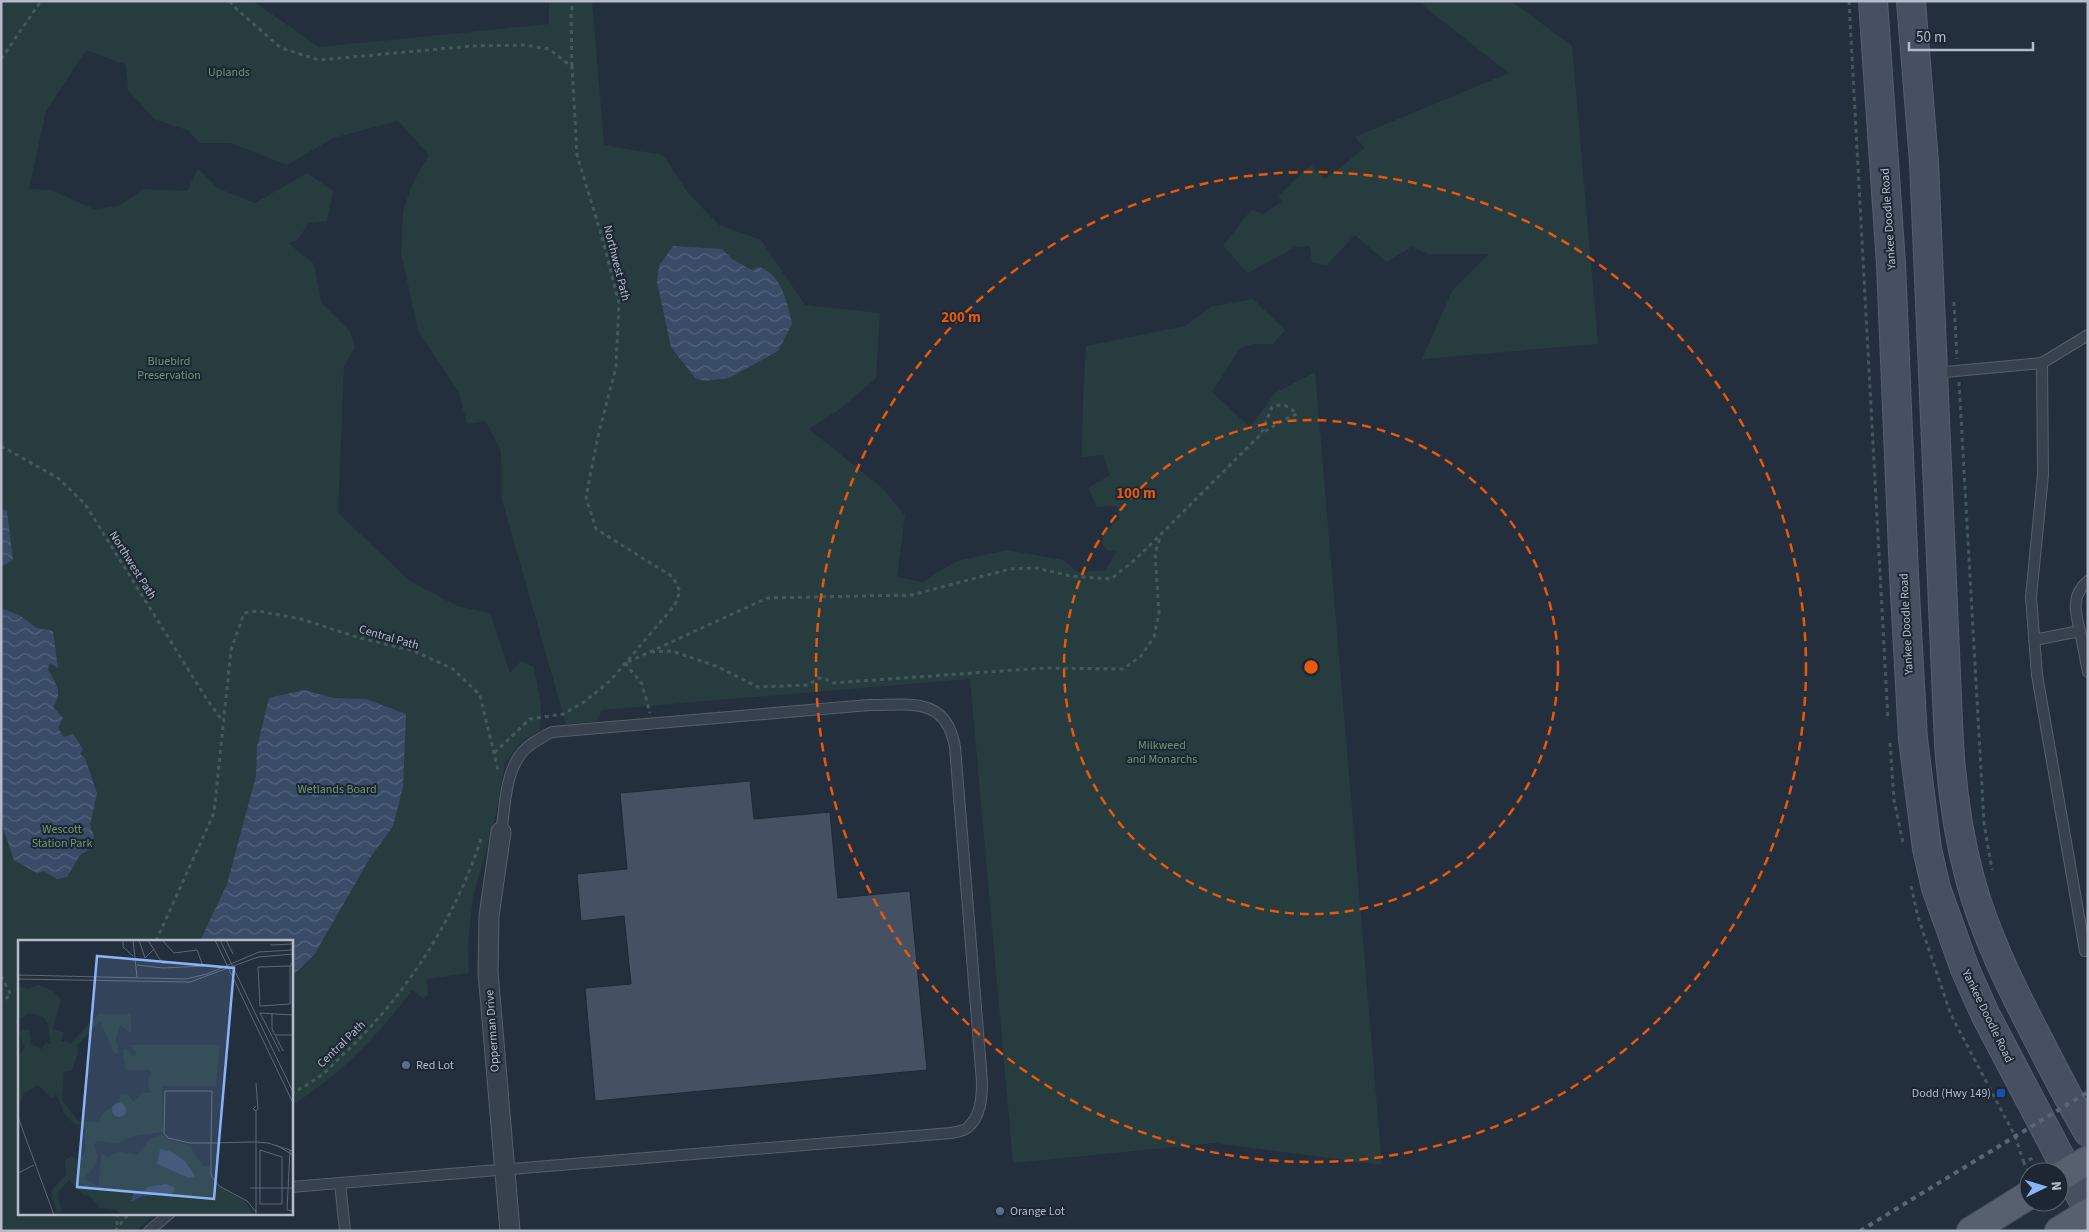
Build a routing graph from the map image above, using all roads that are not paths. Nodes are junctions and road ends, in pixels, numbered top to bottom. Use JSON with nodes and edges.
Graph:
{"nodes":[{"id":1,"x":1873,"y":1,"type":"edge"},
{"id":2,"x":1911,"y":1,"type":"edge"},
{"id":3,"x":1878,"y":67,"type":"junction"},
{"id":4,"x":2088,"y":335,"type":"edge"},
{"id":5,"x":2042,"y":363,"type":"junction"},
{"id":6,"x":1945,"y":372,"type":"junction"},
{"id":7,"x":1897,"y":408,"type":"junction"},
{"id":8,"x":2088,"y":580,"type":"edge"},
{"id":9,"x":2080,"y":631,"type":"junction"},
{"id":10,"x":2034,"y":640,"type":"junction"},
{"id":11,"x":2088,"y":672,"type":"edge"},
{"id":12,"x":1948,"y":722,"type":"junction"},
{"id":13,"x":492,"y":832,"type":"joint"},
{"id":14,"x":2088,"y":951,"type":"edge"},
{"id":15,"x":2088,"y":1132,"type":"edge"},
{"id":16,"x":504,"y":1169,"type":"junction"},
{"id":17,"x":2071,"y":1170,"type":"edge"},
{"id":18,"x":340,"y":1183,"type":"junction"},
{"id":19,"x":292,"y":1188,"type":"edge"},
{"id":20,"x":2019,"y":1201,"type":"edge"},
{"id":21,"x":2088,"y":1212,"type":"edge"},
{"id":22,"x":169,"y":1214,"type":"edge"},
{"id":23,"x":149,"y":1231,"type":"edge"},
{"id":24,"x":345,"y":1231,"type":"edge"},
{"id":25,"x":510,"y":1231,"type":"edge"},
{"id":26,"x":1971,"y":1231,"type":"edge"},
{"id":27,"x":2060,"y":1231,"type":"edge"}],
"edges":[{"from":1,"to":3,"type":"main road","name":"Yankee Doodle Road"},
{"from":2,"to":6,"type":"main road"},
{"from":3,"to":6,"type":"main road"},
{"from":3,"to":7,"type":"main road","name":"Yankee Doodle Road"},
{"from":4,"to":5,"type":"lane"},
{"from":5,"to":6,"type":"lane"},
{"from":5,"to":10,"type":"lane"},
{"from":6,"to":12,"type":"main road"},
{"from":7,"to":12,"type":"main road"},
{"from":7,"to":17,"type":"main road","name":"Yankee Doodle Road"},
{"from":8,"to":9,"type":"lane"},
{"from":9,"to":10,"type":"lane"},
{"from":9,"to":11,"type":"lane"},
{"from":10,"to":14,"type":"lane"},
{"from":12,"to":15,"type":"main road"},
{"from":13,"to":16,"type":"street","name":"Opperman Drive"},
{"from":13,"to":16,"type":"lane"},
{"from":16,"to":18,"type":"lane"},
{"from":16,"to":25,"type":"street","name":"Opperman Drive"},
{"from":17,"to":21,"type":"main road","name":"Yankee Doodle Road"},
{"from":18,"to":19,"type":"lane"},
{"from":18,"to":24,"type":"lane"},
{"from":20,"to":26,"type":"main road"},
{"from":21,"to":27,"type":"main road"},
{"from":22,"to":23,"type":"lane"}]}
